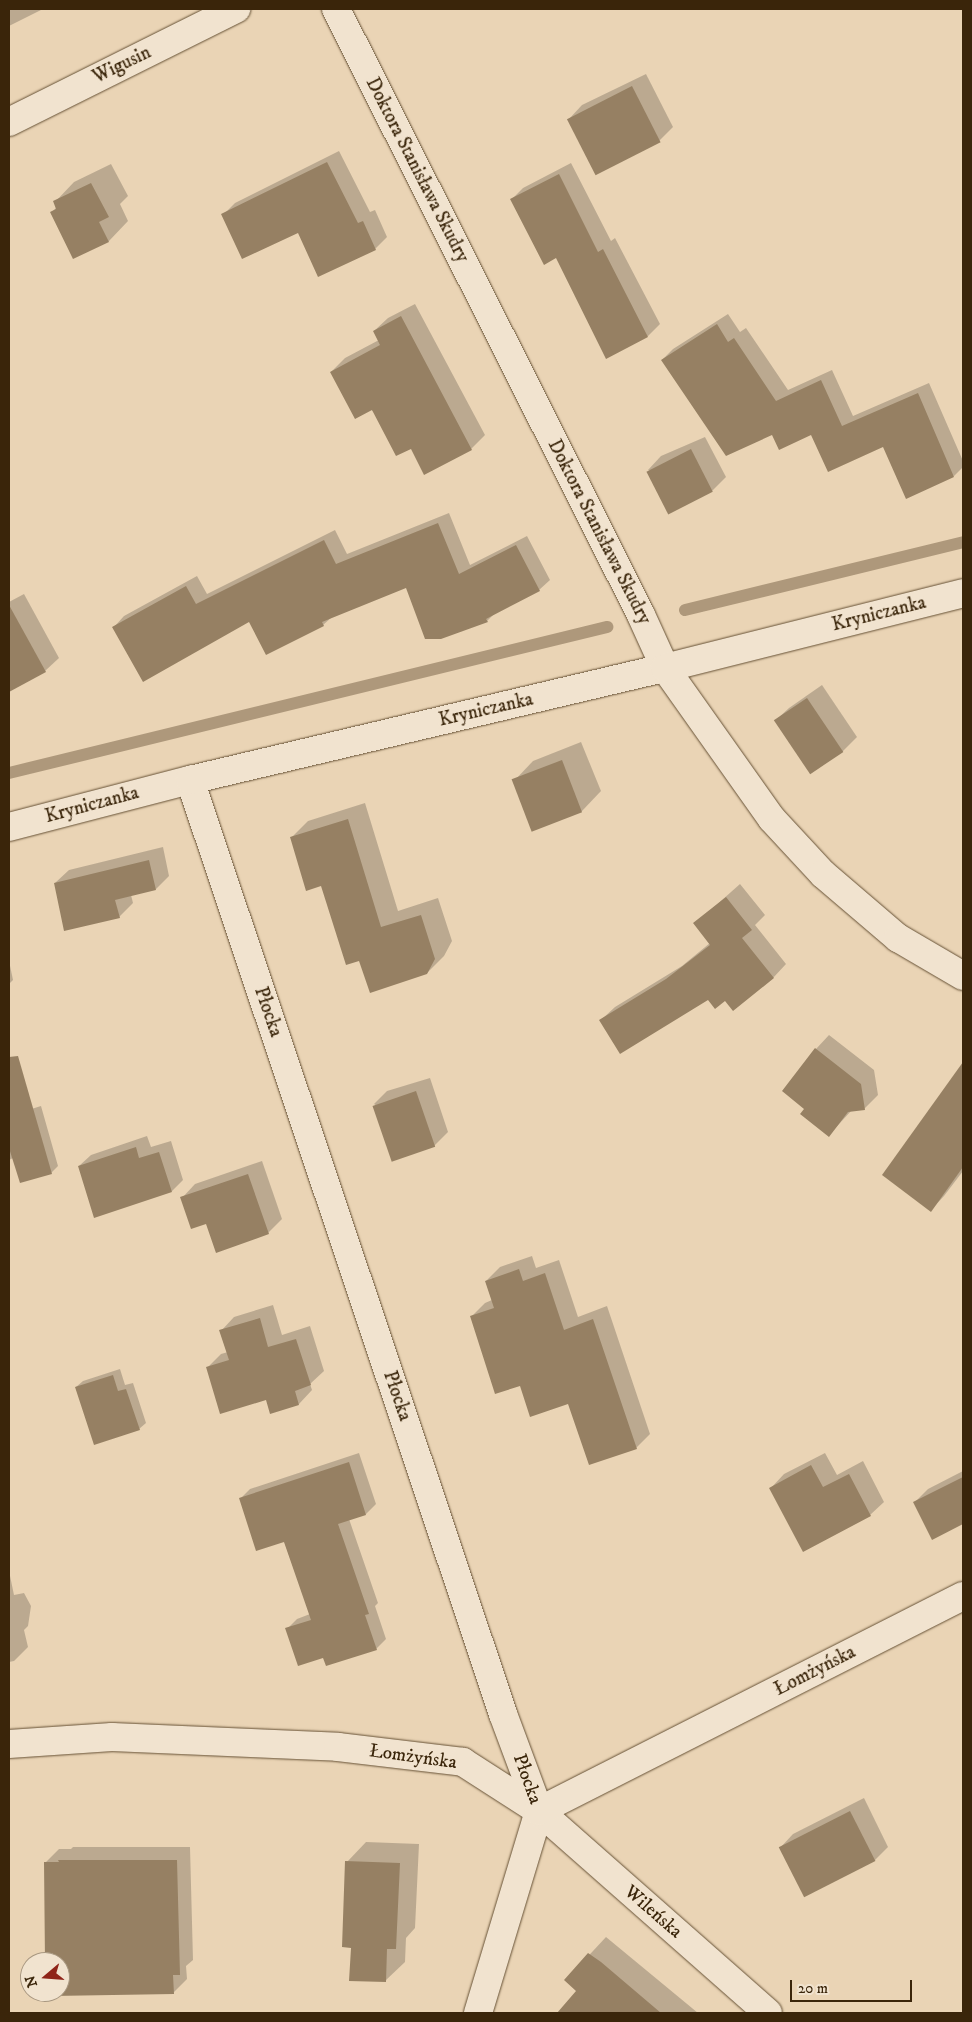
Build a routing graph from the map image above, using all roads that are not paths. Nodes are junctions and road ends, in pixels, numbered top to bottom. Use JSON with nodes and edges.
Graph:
{"nodes":[{"id":1,"x":236,"y":9,"type":"edge"},
{"id":2,"x":336,"y":9,"type":"edge"},
{"id":3,"x":9,"y":122,"type":"edge"},
{"id":4,"x":963,"y":593,"type":"edge"},
{"id":5,"x":665,"y":668,"type":"junction"},
{"id":6,"x":190,"y":780,"type":"junction"},
{"id":7,"x":9,"y":826,"type":"edge"},
{"id":8,"x":963,"y":976,"type":"edge"},
{"id":9,"x":963,"y":1596,"type":"edge"},
{"id":10,"x":9,"y":1744,"type":"edge"},
{"id":11,"x":539,"y":1811,"type":"junction"},
{"id":12,"x":478,"y":2013,"type":"edge"},
{"id":13,"x":768,"y":2013,"type":"edge"}],
"edges":[{"from":1,"to":3,"type":"street","name":"Wigusin"},
{"from":2,"to":5,"type":"street","name":"Doktora Stanisława Skudry"},
{"from":4,"to":5,"type":"street","name":"Kryniczanka"},
{"from":5,"to":6,"type":"street","name":"Kryniczanka"},
{"from":5,"to":8,"type":"street","name":"Doktora Stanisława Skudry"},
{"from":6,"to":7,"type":"street","name":"Kryniczanka"},
{"from":6,"to":11,"type":"street","name":"Płocka"},
{"from":9,"to":11,"type":"street","name":"Łomżyńska"},
{"from":10,"to":11,"type":"street","name":"Łomżyńska"},
{"from":11,"to":12,"type":"street","name":"Płocka"},
{"from":11,"to":13,"type":"street","name":"Wileńska"}]}
